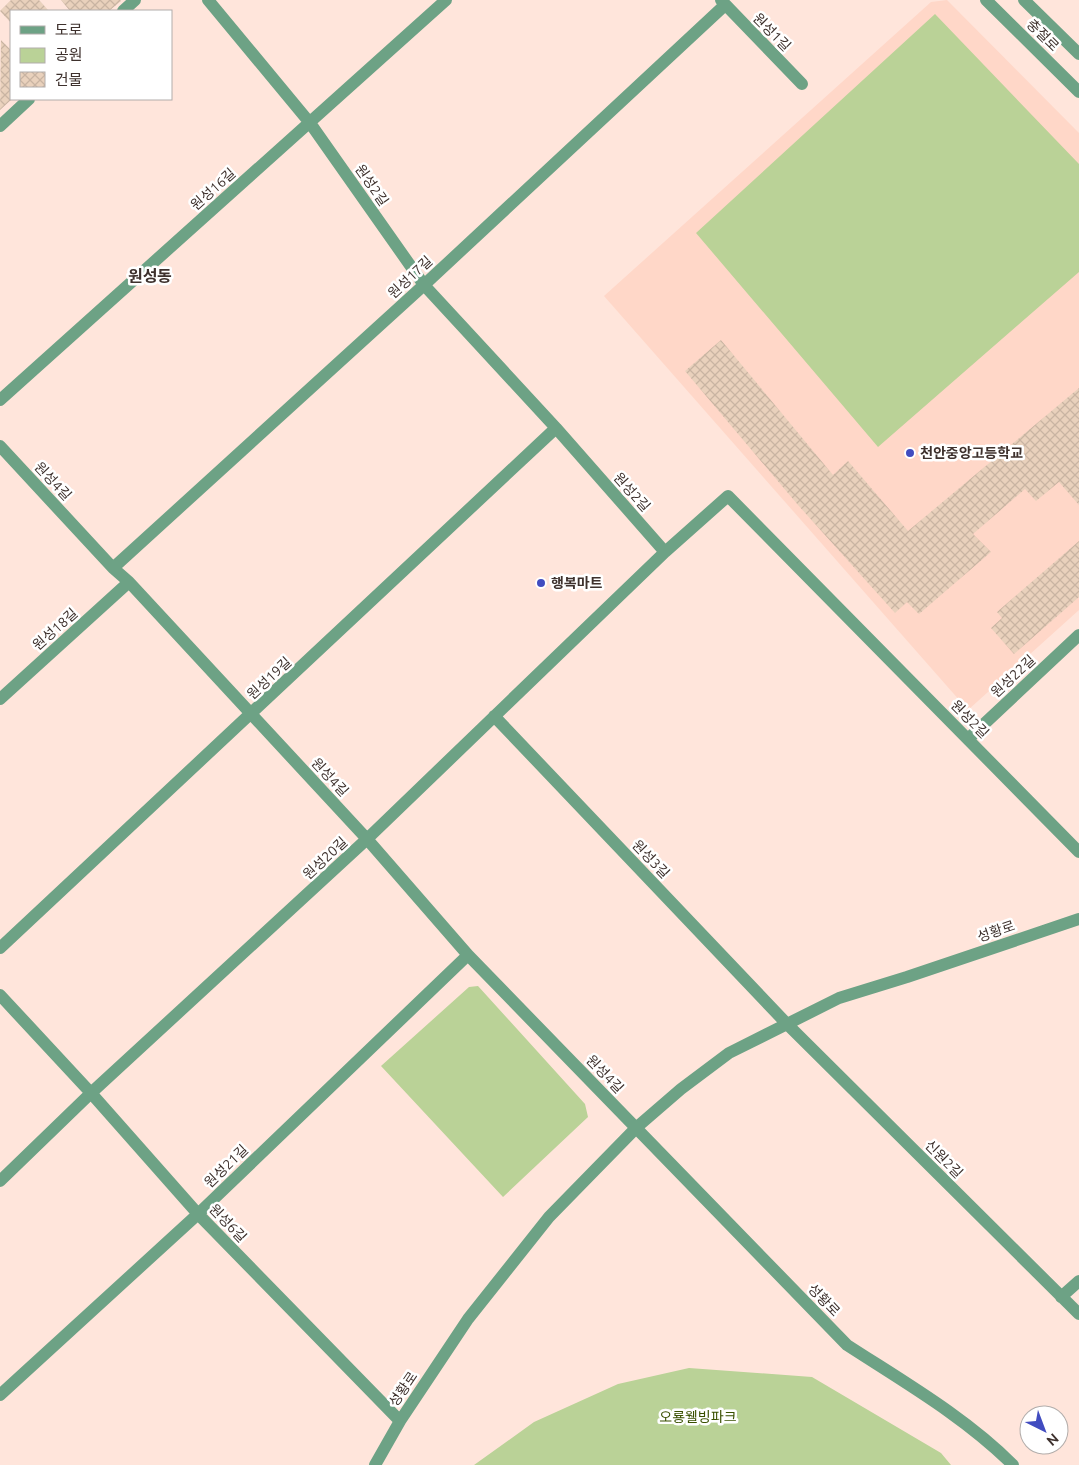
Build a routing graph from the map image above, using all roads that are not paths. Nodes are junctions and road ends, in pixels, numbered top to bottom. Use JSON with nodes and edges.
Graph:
{"nodes":[{"id":1,"x":136,"y":0,"type":"edge"},
{"id":2,"x":208,"y":0,"type":"edge"},
{"id":3,"x":446,"y":0,"type":"edge"},
{"id":4,"x":986,"y":0,"type":"edge"},
{"id":5,"x":1024,"y":0,"type":"edge"},
{"id":6,"x":723,"y":3,"type":"edge"},
{"id":7,"x":124,"y":10,"type":"edge"},
{"id":8,"x":1079,"y":54,"type":"edge"},
{"id":9,"x":802,"y":84,"type":"dead end"},
{"id":10,"x":1079,"y":92,"type":"edge"},
{"id":11,"x":28,"y":100,"type":"edge"},
{"id":12,"x":310,"y":123,"type":"junction"},
{"id":13,"x":0,"y":126,"type":"edge"},
{"id":14,"x":424,"y":286,"type":"junction"},
{"id":15,"x":0,"y":400,"type":"edge"},
{"id":16,"x":556,"y":428,"type":"junction"},
{"id":17,"x":0,"y":447,"type":"edge"},
{"id":18,"x":665,"y":552,"type":"junction"},
{"id":19,"x":113,"y":568,"type":"junction"},
{"id":20,"x":129,"y":582,"type":"junction"},
{"id":21,"x":1079,"y":635,"type":"edge"},
{"id":22,"x":0,"y":699,"type":"edge"},
{"id":23,"x":251,"y":715,"type":"junction"},
{"id":24,"x":494,"y":716,"type":"junction"},
{"id":25,"x":968,"y":739,"type":"junction"},
{"id":26,"x":368,"y":838,"type":"junction"},
{"id":27,"x":1079,"y":852,"type":"edge"},
{"id":28,"x":1079,"y":919,"type":"edge"},
{"id":29,"x":0,"y":948,"type":"edge"},
{"id":30,"x":468,"y":955,"type":"junction"},
{"id":31,"x":0,"y":995,"type":"edge"},
{"id":32,"x":788,"y":1024,"type":"junction"},
{"id":33,"x":91,"y":1093,"type":"junction"},
{"id":34,"x":636,"y":1127,"type":"junction"},
{"id":35,"x":0,"y":1181,"type":"edge"},
{"id":36,"x":198,"y":1214,"type":"junction"},
{"id":37,"x":1079,"y":1281,"type":"edge"},
{"id":38,"x":1061,"y":1297,"type":"junction"},
{"id":39,"x":1079,"y":1314,"type":"edge"},
{"id":40,"x":0,"y":1395,"type":"edge"},
{"id":41,"x":400,"y":1421,"type":"junction"},
{"id":42,"x":375,"y":1465,"type":"edge"},
{"id":43,"x":1013,"y":1465,"type":"edge"}],
"edges":[{"from":1,"to":7,"type":"street"},
{"from":2,"to":12,"type":"street","name":"원성2길"},
{"from":3,"to":12,"type":"street","name":"원성16길"},
{"from":4,"to":10,"type":"street","name":"충절로"},
{"from":5,"to":8,"type":"street","name":"충절로"},
{"from":6,"to":9,"type":"street","name":"원성1길"},
{"from":6,"to":14,"type":"street","name":"원성17길"},
{"from":11,"to":13,"type":"street"},
{"from":12,"to":14,"type":"street","name":"원성2길"},
{"from":12,"to":15,"type":"street","name":"원성16길"},
{"from":14,"to":16,"type":"street","name":"원성2길"},
{"from":14,"to":19,"type":"street","name":"원성17길"},
{"from":16,"to":18,"type":"street","name":"원성2길"},
{"from":16,"to":23,"type":"street","name":"원성19길"},
{"from":17,"to":19,"type":"street","name":"원성4길"},
{"from":18,"to":24,"type":"street","name":"원성20길"},
{"from":18,"to":25,"type":"street","name":"원성2길"},
{"from":19,"to":20,"type":"street","name":"원성4길"},
{"from":20,"to":22,"type":"street","name":"원성18길"},
{"from":20,"to":23,"type":"street","name":"원성4길"},
{"from":21,"to":25,"type":"street","name":"원성22길"},
{"from":23,"to":26,"type":"street","name":"원성4길"},
{"from":23,"to":29,"type":"street","name":"원성19길"},
{"from":24,"to":26,"type":"street","name":"원성20길"},
{"from":24,"to":32,"type":"street","name":"원성3길"},
{"from":25,"to":27,"type":"street","name":"원성2길"},
{"from":26,"to":30,"type":"street","name":"원성4길"},
{"from":26,"to":33,"type":"street","name":"원성20길"},
{"from":28,"to":32,"type":"street","name":"성황로"},
{"from":30,"to":34,"type":"street","name":"원성4길"},
{"from":30,"to":36,"type":"street","name":"원성21길"},
{"from":31,"to":33,"type":"street","name":"원성6길"},
{"from":32,"to":34,"type":"street","name":"성황로"},
{"from":32,"to":38,"type":"street","name":"신원2길"},
{"from":33,"to":35,"type":"street","name":"원성20길"},
{"from":33,"to":36,"type":"street","name":"원성6길"},
{"from":34,"to":41,"type":"street","name":"성황로"},
{"from":34,"to":43,"type":"street","name":"성황로"},
{"from":36,"to":40,"type":"street","name":"원성21길"},
{"from":36,"to":41,"type":"street","name":"원성6길"},
{"from":37,"to":38,"type":"street"},
{"from":38,"to":39,"type":"street","name":"신원2길"},
{"from":41,"to":42,"type":"street","name":"성황로"}]}
